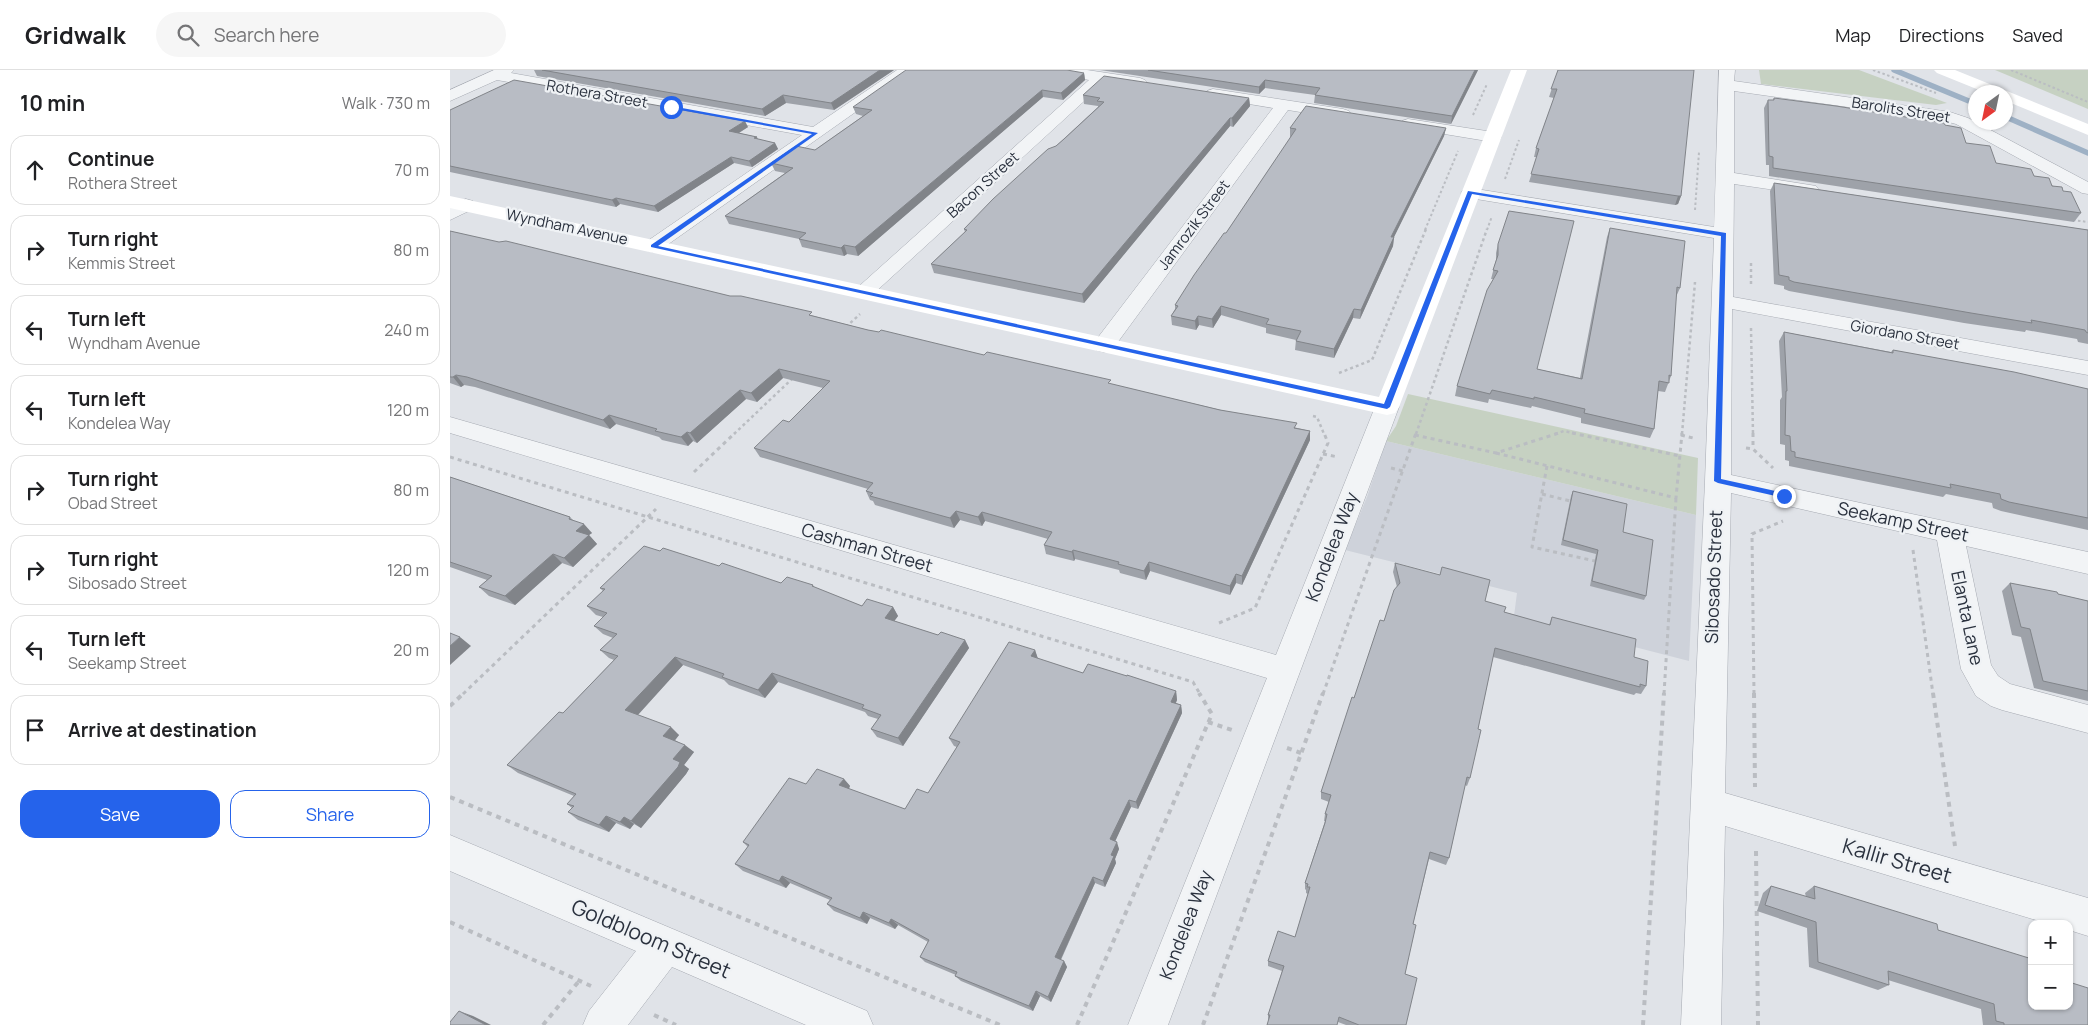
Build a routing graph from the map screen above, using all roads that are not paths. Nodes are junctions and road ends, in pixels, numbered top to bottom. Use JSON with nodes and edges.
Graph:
{"nodes":[{"id":1,"x":907,"y":70,"type":"edge"},
{"id":2,"x":1058,"y":70,"type":"edge"},
{"id":3,"x":1519,"y":70,"type":"edge"},
{"id":4,"x":1942,"y":70,"type":"edge"},
{"id":5,"x":501,"y":72,"type":"edge"},
{"id":6,"x":1101,"y":77,"type":"junction"},
{"id":7,"x":1727,"y":78,"type":"edge"},
{"id":8,"x":1158,"y":85,"type":"edge"},
{"id":9,"x":1980,"y":85,"type":"edge"},
{"id":10,"x":1197,"y":91,"type":"edge"},
{"id":11,"x":450,"y":96,"type":"edge"},
{"id":12,"x":2013,"y":99,"type":"edge"},
{"id":13,"x":1284,"y":104,"type":"junction"},
{"id":14,"x":1363,"y":117,"type":"edge"},
{"id":15,"x":1392,"y":121,"type":"edge"},
{"id":16,"x":2088,"y":130,"type":"edge"},
{"id":17,"x":816,"y":133,"type":"junction"},
{"id":18,"x":1493,"y":137,"type":"junction"},
{"id":19,"x":1725,"y":177,"type":"junction"},
{"id":20,"x":2088,"y":189,"type":"edge"},
{"id":21,"x":1470,"y":192,"type":"junction"},
{"id":22,"x":1827,"y":192,"type":"edge"},
{"id":23,"x":455,"y":207,"type":"edge"},
{"id":24,"x":1724,"y":234,"type":"junction"},
{"id":25,"x":653,"y":246,"type":"junction"},
{"id":26,"x":864,"y":292,"type":"junction"},
{"id":27,"x":1721,"y":301,"type":"junction"},
{"id":28,"x":1104,"y":345,"type":"junction"},
{"id":29,"x":2088,"y":368,"type":"edge"},
{"id":30,"x":1387,"y":407,"type":"junction"},
{"id":31,"x":450,"y":425,"type":"edge"},
{"id":32,"x":1718,"y":481,"type":"junction"},
{"id":33,"x":1949,"y":532,"type":"junction"},
{"id":34,"x":2088,"y":563,"type":"edge"},
{"id":35,"x":1284,"y":670,"type":"junction"},
{"id":36,"x":2088,"y":718,"type":"edge"},
{"id":37,"x":1707,"y":804,"type":"junction"},
{"id":38,"x":450,"y":853,"type":"edge"},
{"id":39,"x":2088,"y":917,"type":"edge"},
{"id":40,"x":665,"y":945,"type":"junction"},
{"id":41,"x":613,"y":1013,"type":"edge"},
{"id":42,"x":853,"y":1025,"type":"edge"},
{"id":43,"x":1148,"y":1025,"type":"edge"},
{"id":44,"x":1701,"y":1025,"type":"edge"}],
"edges":[{"from":1,"to":17,"type":"street"},
{"from":2,"to":6,"type":"street"},
{"from":3,"to":18,"type":"street","name":"Kondelea Way"},
{"from":4,"to":9,"type":"street"},
{"from":5,"to":11,"type":"street"},
{"from":5,"to":17,"type":"street","name":"Rothera Street"},
{"from":6,"to":8,"type":"street"},
{"from":6,"to":26,"type":"street","name":"Bacon Street"},
{"from":7,"to":19,"type":"street","name":"Sibosado Street"},
{"from":7,"to":20,"type":"street","name":"Barolits Street"},
{"from":10,"to":13,"type":"street"},
{"from":12,"to":16,"type":"street"},
{"from":13,"to":14,"type":"street"},
{"from":13,"to":28,"type":"street","name":"Jamrozik Street"},
{"from":15,"to":18,"type":"street"},
{"from":17,"to":25,"type":"street"},
{"from":18,"to":21,"type":"street","name":"Kondelea Way"},
{"from":19,"to":22,"type":"street"},
{"from":19,"to":24,"type":"street","name":"Sibosado Street"},
{"from":21,"to":24,"type":"street"},
{"from":21,"to":30,"type":"street","name":"Kondelea Way"},
{"from":23,"to":25,"type":"street","name":"Wyndham Avenue"},
{"from":24,"to":27,"type":"street","name":"Sibosado Street"},
{"from":25,"to":26,"type":"street","name":"Wyndham Avenue"},
{"from":26,"to":28,"type":"street","name":"Wyndham Avenue"},
{"from":27,"to":29,"type":"street","name":"Giordano Street"},
{"from":27,"to":32,"type":"street","name":"Sibosado Street"},
{"from":28,"to":30,"type":"street","name":"Wyndham Avenue"},
{"from":30,"to":35,"type":"street","name":"Kondelea Way"},
{"from":31,"to":35,"type":"street","name":"Cashman Street"},
{"from":32,"to":33,"type":"street","name":"Seekamp Street"},
{"from":32,"to":37,"type":"street","name":"Sibosado Street"},
{"from":33,"to":34,"type":"street","name":"Seekamp Street"},
{"from":33,"to":36,"type":"street","name":"Elanta Lane"},
{"from":35,"to":43,"type":"street","name":"Kondelea Way"},
{"from":37,"to":39,"type":"street","name":"Kallir Street"},
{"from":37,"to":44,"type":"street","name":"Sibosado Street"},
{"from":38,"to":40,"type":"street","name":"Goldbloom Street"},
{"from":40,"to":41,"type":"street"},
{"from":40,"to":42,"type":"street","name":"Goldbloom Street"}]}
